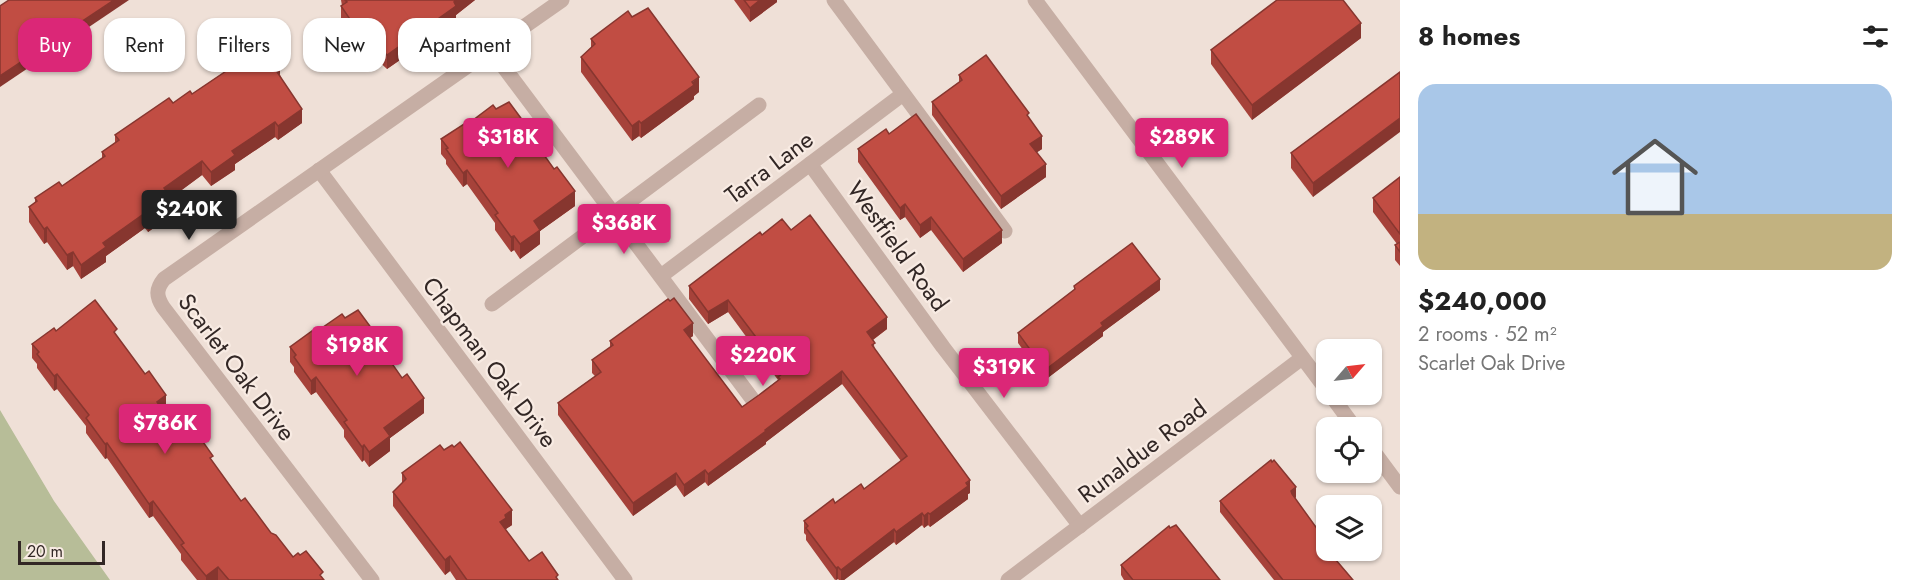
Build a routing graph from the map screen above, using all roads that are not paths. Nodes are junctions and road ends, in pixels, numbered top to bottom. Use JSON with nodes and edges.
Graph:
{"nodes":[{"id":1,"x":562,"y":0,"type":"edge"},
{"id":2,"x":834,"y":0,"type":"edge"},
{"id":3,"x":1035,"y":0,"type":"edge"},
{"id":4,"x":531,"y":22,"type":"edge"},
{"id":5,"x":459,"y":72,"type":"edge"},
{"id":6,"x":508,"y":72,"type":"edge"},
{"id":7,"x":903,"y":94,"type":"junction"},
{"id":8,"x":759,"y":105,"type":"dead end"},
{"id":9,"x":810,"y":164,"type":"junction"},
{"id":10,"x":319,"y":170,"type":"junction"},
{"id":11,"x":614,"y":213,"type":"junction"},
{"id":12,"x":1005,"y":231,"type":"dead end"},
{"id":13,"x":661,"y":276,"type":"junction"},
{"id":14,"x":492,"y":304,"type":"dead end"},
{"id":15,"x":1302,"y":358,"type":"junction"},
{"id":16,"x":1316,"y":376,"type":"edge"},
{"id":17,"x":753,"y":400,"type":"edge"},
{"id":18,"x":1382,"y":463,"type":"edge"},
{"id":19,"x":1400,"y":487,"type":"edge"},
{"id":20,"x":1080,"y":526,"type":"junction"},
{"id":21,"x":372,"y":580,"type":"edge"},
{"id":22,"x":625,"y":580,"type":"edge"},
{"id":23,"x":1008,"y":580,"type":"edge"}],
"edges":[{"from":1,"to":4,"type":"street","name":"Scarlet Oak Drive"},
{"from":2,"to":7,"type":"street"},
{"from":3,"to":15,"type":"street"},
{"from":5,"to":10,"type":"street","name":"Scarlet Oak Drive"},
{"from":6,"to":11,"type":"street"},
{"from":7,"to":9,"type":"street","name":"Tarra Lane"},
{"from":7,"to":12,"type":"street"},
{"from":8,"to":11,"type":"street"},
{"from":9,"to":13,"type":"street","name":"Tarra Lane"},
{"from":9,"to":20,"type":"street","name":"Westfield Road"},
{"from":10,"to":21,"type":"street","name":"Scarlet Oak Drive"},
{"from":10,"to":22,"type":"street","name":"Chapman Oak Drive"},
{"from":11,"to":13,"type":"street"},
{"from":11,"to":14,"type":"street"},
{"from":13,"to":17,"type":"street"},
{"from":15,"to":16,"type":"street"},
{"from":15,"to":20,"type":"street","name":"Runaldue Road"},
{"from":18,"to":19,"type":"street"},
{"from":20,"to":23,"type":"street","name":"Runaldue Road"}]}
